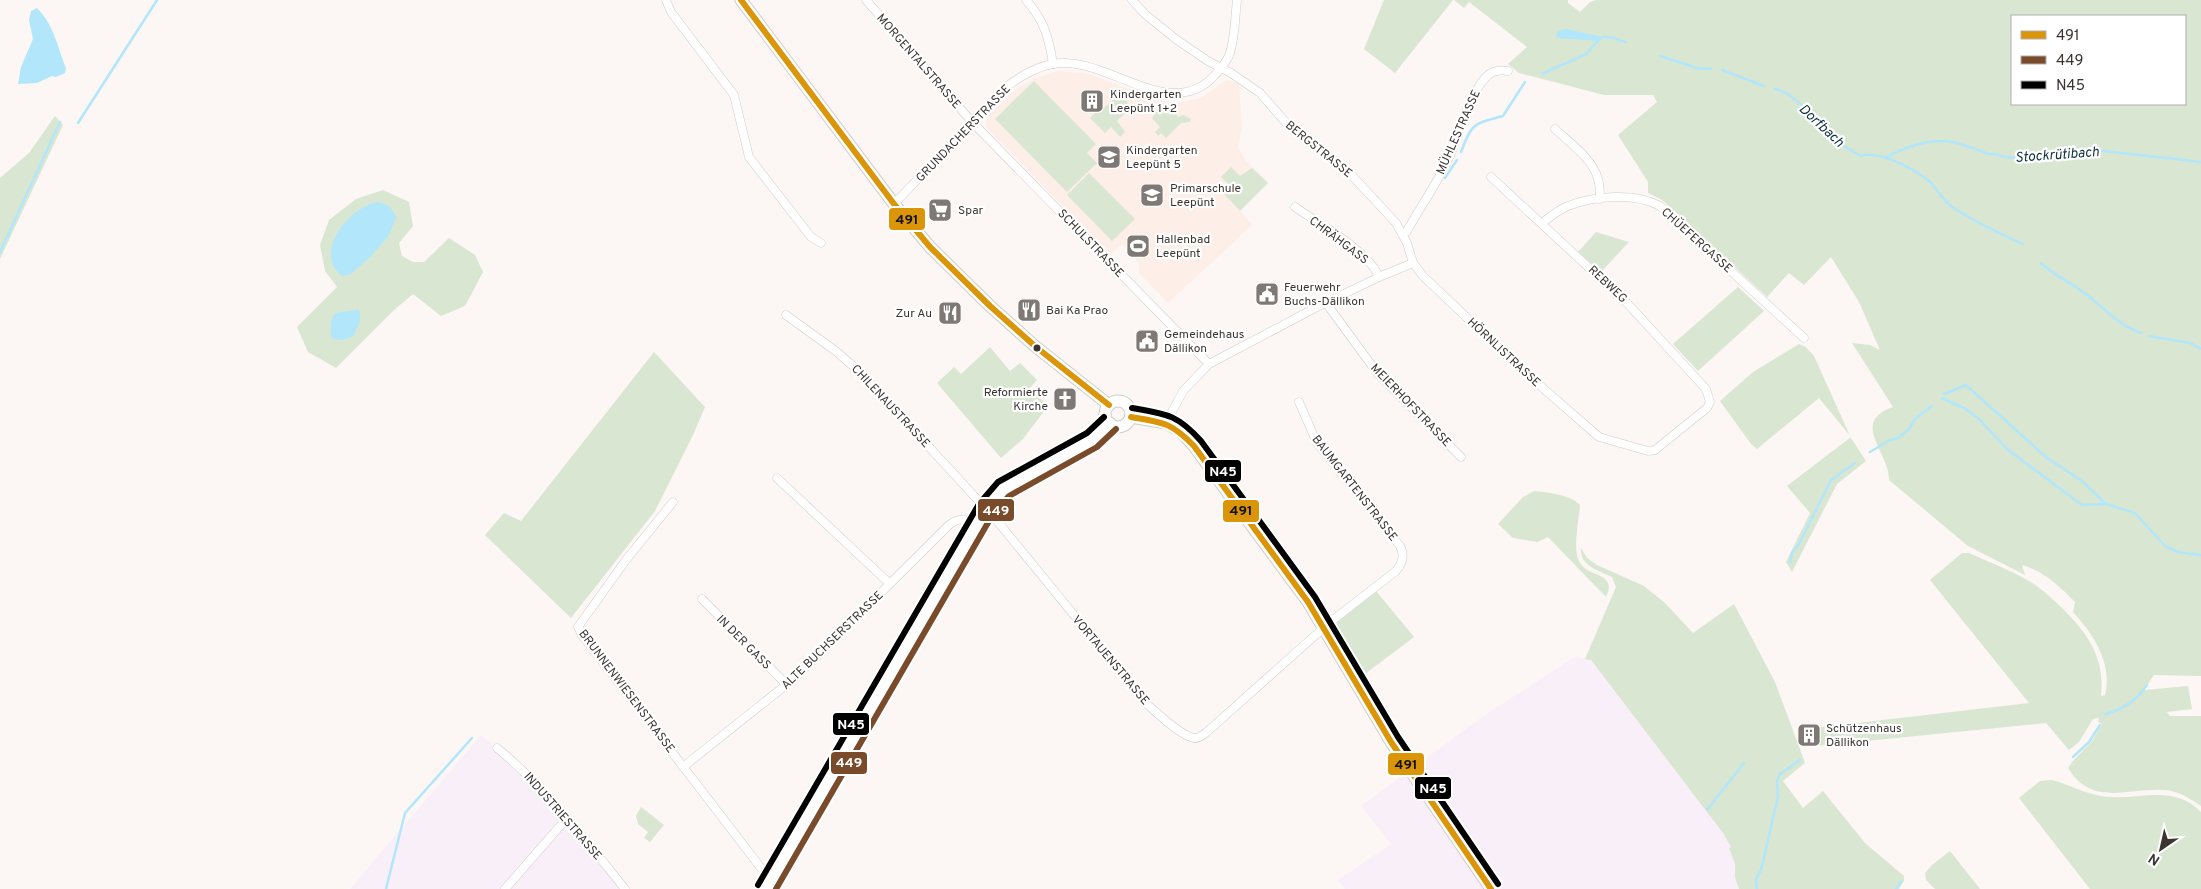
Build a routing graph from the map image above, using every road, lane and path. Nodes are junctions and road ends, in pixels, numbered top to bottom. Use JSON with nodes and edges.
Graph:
{"nodes":[{"id":1,"x":666,"y":0,"type":"edge"},
{"id":2,"x":866,"y":0,"type":"edge"},
{"id":3,"x":1026,"y":0,"type":"edge"},
{"id":4,"x":1132,"y":0,"type":"edge"},
{"id":5,"x":1237,"y":0,"type":"edge"},
{"id":6,"x":743,"y":1,"type":"edge"},
{"id":7,"x":1053,"y":64,"type":"junction"},
{"id":8,"x":1222,"y":67,"type":"junction"},
{"id":9,"x":1508,"y":71,"type":"dead end"},
{"id":10,"x":972,"y":122,"type":"junction"},
{"id":11,"x":1555,"y":129,"type":"dead end"},
{"id":12,"x":1491,"y":177,"type":"dead end"},
{"id":13,"x":1600,"y":199,"type":"junction"},
{"id":14,"x":894,"y":204,"type":"junction"},
{"id":15,"x":1295,"y":207,"type":"dead end"},
{"id":16,"x":1542,"y":223,"type":"junction"},
{"id":17,"x":1403,"y":234,"type":"junction"},
{"id":18,"x":821,"y":243,"type":"dead end"},
{"id":19,"x":1413,"y":263,"type":"junction"},
{"id":20,"x":1380,"y":277,"type":"junction"},
{"id":21,"x":1326,"y":303,"type":"junction"},
{"id":22,"x":786,"y":315,"type":"dead end"},
{"id":23,"x":1804,"y":338,"type":"dead end"},
{"id":24,"x":1209,"y":364,"type":"junction"},
{"id":25,"x":1299,"y":402,"type":"dead end"},
{"id":26,"x":1109,"y":405,"type":"junction"},
{"id":27,"x":1131,"y":417,"type":"junction"},
{"id":28,"x":1110,"y":423,"type":"junction"},
{"id":29,"x":1166,"y":423,"type":"junction"},
{"id":30,"x":1599,"y":437,"type":"joint"},
{"id":31,"x":1461,"y":457,"type":"dead end"},
{"id":32,"x":777,"y":478,"type":"dead end"},
{"id":33,"x":673,"y":502,"type":"dead end"},
{"id":34,"x":986,"y":509,"type":"junction"},
{"id":35,"x":979,"y":522,"type":"junction"},
{"id":36,"x":889,"y":584,"type":"junction"},
{"id":37,"x":702,"y":599,"type":"dead end"},
{"id":38,"x":1323,"y":628,"type":"junction"},
{"id":39,"x":787,"y":685,"type":"junction"},
{"id":40,"x":497,"y":748,"type":"dead end"},
{"id":41,"x":683,"y":767,"type":"junction"},
{"id":42,"x":567,"y":818,"type":"junction"},
{"id":43,"x":773,"y":877,"type":"junction"},
{"id":44,"x":505,"y":889,"type":"edge"},
{"id":45,"x":625,"y":889,"type":"edge"},
{"id":46,"x":766,"y":889,"type":"edge"},
{"id":47,"x":1492,"y":889,"type":"edge"}],
"edges":[{"from":1,"to":18,"type":"street"},
{"from":2,"to":10,"type":"street","name":"MORGENTALSTRASSE"},
{"from":3,"to":7,"type":"street"},
{"from":4,"to":8,"type":"street","name":"BERGSTRASSE"},
{"from":5,"to":8,"type":"street","name":"GRUNDACHERSTRASSE"},
{"from":6,"to":14,"type":"street"},
{"from":7,"to":8,"type":"street","name":"GRUNDACHERSTRASSE"},
{"from":7,"to":10,"type":"street","name":"GRUNDACHERSTRASSE"},
{"from":8,"to":17,"type":"street","name":"BERGSTRASSE"},
{"from":9,"to":17,"type":"street","name":"MÜHLESTRASSE"},
{"from":10,"to":14,"type":"street","name":"GRUNDACHERSTRASSE"},
{"from":10,"to":24,"type":"street","name":"SCHULSTRASSE"},
{"from":11,"to":13,"type":"street"},
{"from":12,"to":16,"type":"street","name":"REBWEG"},
{"from":13,"to":16,"type":"street","name":"CHÜEFERGASSE"},
{"from":13,"to":23,"type":"street","name":"CHÜEFERGASSE"},
{"from":14,"to":26,"type":"street"},
{"from":15,"to":20,"type":"street","name":"CHRÄHGASS"},
{"from":16,"to":30,"type":"street","name":"REBWEG"},
{"from":17,"to":19,"type":"street","name":"BERGSTRASSE"},
{"from":19,"to":20,"type":"street"},
{"from":19,"to":30,"type":"street","name":"HÖRNLISTRASSE"},
{"from":20,"to":21,"type":"street"},
{"from":21,"to":24,"type":"street"},
{"from":21,"to":31,"type":"street","name":"MEIERHOFSTRASSE"},
{"from":22,"to":34,"type":"street","name":"CHILENAUSTRASSE"},
{"from":24,"to":29,"type":"street"},
{"from":25,"to":38,"type":"street","name":"BAUMGARTENSTRASSE"},
{"from":26,"to":27,"type":"street"},
{"from":26,"to":28,"type":"street"},
{"from":27,"to":28,"type":"street"},
{"from":27,"to":29,"type":"street"},
{"from":28,"to":34,"type":"street"},
{"from":29,"to":38,"type":"street"},
{"from":32,"to":36,"type":"street"},
{"from":33,"to":41,"type":"street","name":"BRUNNENWIESENSTRASSE"},
{"from":34,"to":35,"type":"street"},
{"from":34,"to":38,"type":"street","name":"VORTAUENSTRASSE"},
{"from":35,"to":36,"type":"street","name":"ALTE BUCHSERSTRASSE"},
{"from":35,"to":43,"type":"street"},
{"from":36,"to":39,"type":"street","name":"ALTE BUCHSERSTRASSE"},
{"from":37,"to":39,"type":"street","name":"IN DER GASS"},
{"from":38,"to":47,"type":"street"},
{"from":39,"to":41,"type":"street","name":"ALTE BUCHSERSTRASSE"},
{"from":40,"to":42,"type":"street","name":"INDUSTRIESTRASSE"},
{"from":41,"to":43,"type":"street","name":"BRUNNENWIESENSTRASSE"},
{"from":42,"to":44,"type":"street"},
{"from":42,"to":45,"type":"street","name":"INDUSTRIESTRASSE"},
{"from":43,"to":46,"type":"street"}]}
